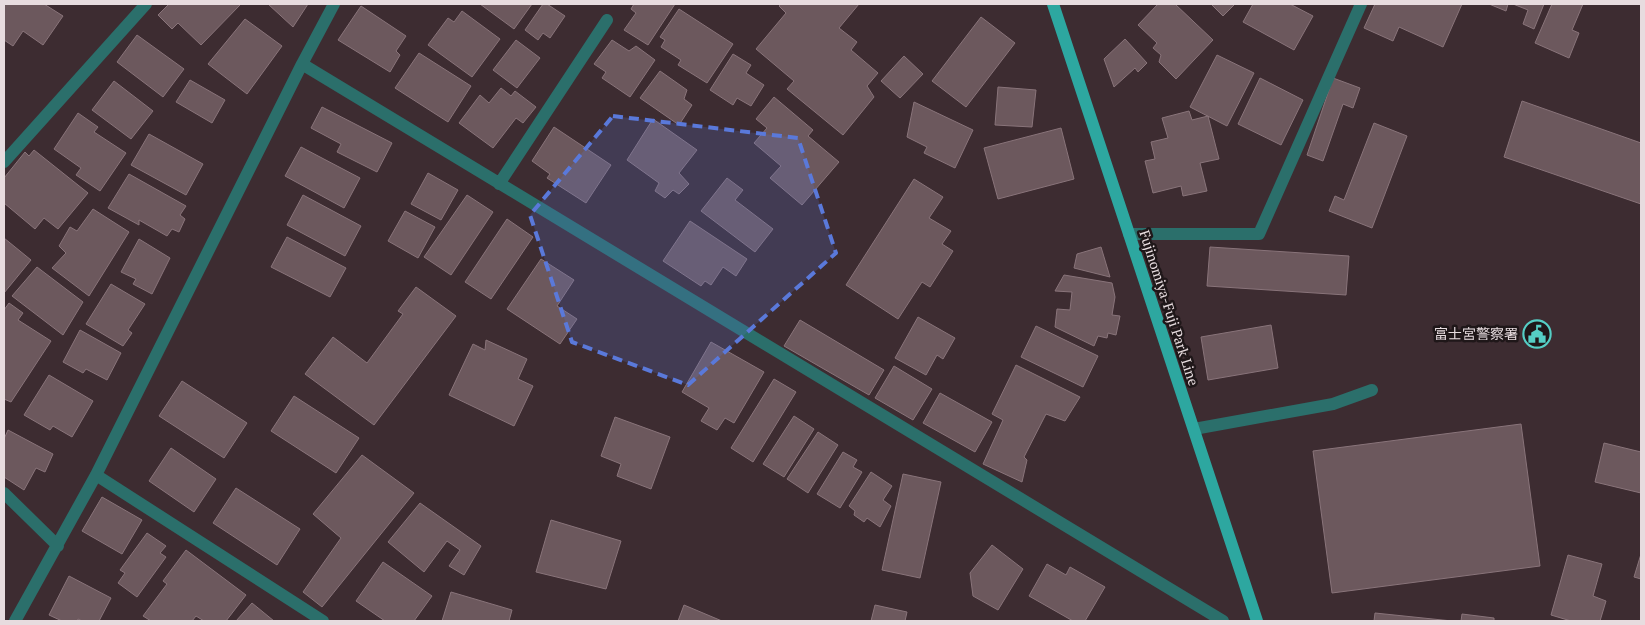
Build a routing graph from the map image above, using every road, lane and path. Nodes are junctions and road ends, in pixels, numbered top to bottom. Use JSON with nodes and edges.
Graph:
{"nodes":[{"id":1,"x":146,"y":4,"type":"edge"},
{"id":2,"x":334,"y":4,"type":"edge"},
{"id":3,"x":1053,"y":4,"type":"edge"},
{"id":4,"x":1361,"y":4,"type":"edge"},
{"id":5,"x":607,"y":20,"type":"dead end"},
{"id":6,"x":302,"y":64,"type":"junction"},
{"id":7,"x":4,"y":162,"type":"edge"},
{"id":8,"x":499,"y":184,"type":"junction"},
{"id":9,"x":1129,"y":234,"type":"junction"},
{"id":10,"x":1372,"y":390,"type":"dead end"},
{"id":11,"x":1194,"y":429,"type":"junction"},
{"id":12,"x":96,"y":475,"type":"junction"},
{"id":13,"x":4,"y":493,"type":"edge"},
{"id":14,"x":58,"y":546,"type":"junction"},
{"id":15,"x":15,"y":621,"type":"edge"},
{"id":16,"x":323,"y":621,"type":"edge"},
{"id":17,"x":1223,"y":621,"type":"edge"},
{"id":18,"x":1257,"y":621,"type":"edge"}],
"edges":[{"from":1,"to":7,"type":"street"},
{"from":2,"to":6,"type":"street"},
{"from":3,"to":9,"type":"main road","name":"Fujinomiya-Fuji Park Line"},
{"from":4,"to":9,"type":"street"},
{"from":5,"to":8,"type":"street"},
{"from":6,"to":8,"type":"street"},
{"from":6,"to":12,"type":"street"},
{"from":8,"to":17,"type":"street"},
{"from":9,"to":11,"type":"main road","name":"Fujinomiya-Fuji Park Line"},
{"from":10,"to":11,"type":"street"},
{"from":11,"to":18,"type":"main road","name":"Fujinomiya-Fuji Park Line"},
{"from":12,"to":14,"type":"street"},
{"from":12,"to":16,"type":"street"},
{"from":13,"to":14,"type":"street"},
{"from":14,"to":15,"type":"street"}]}
